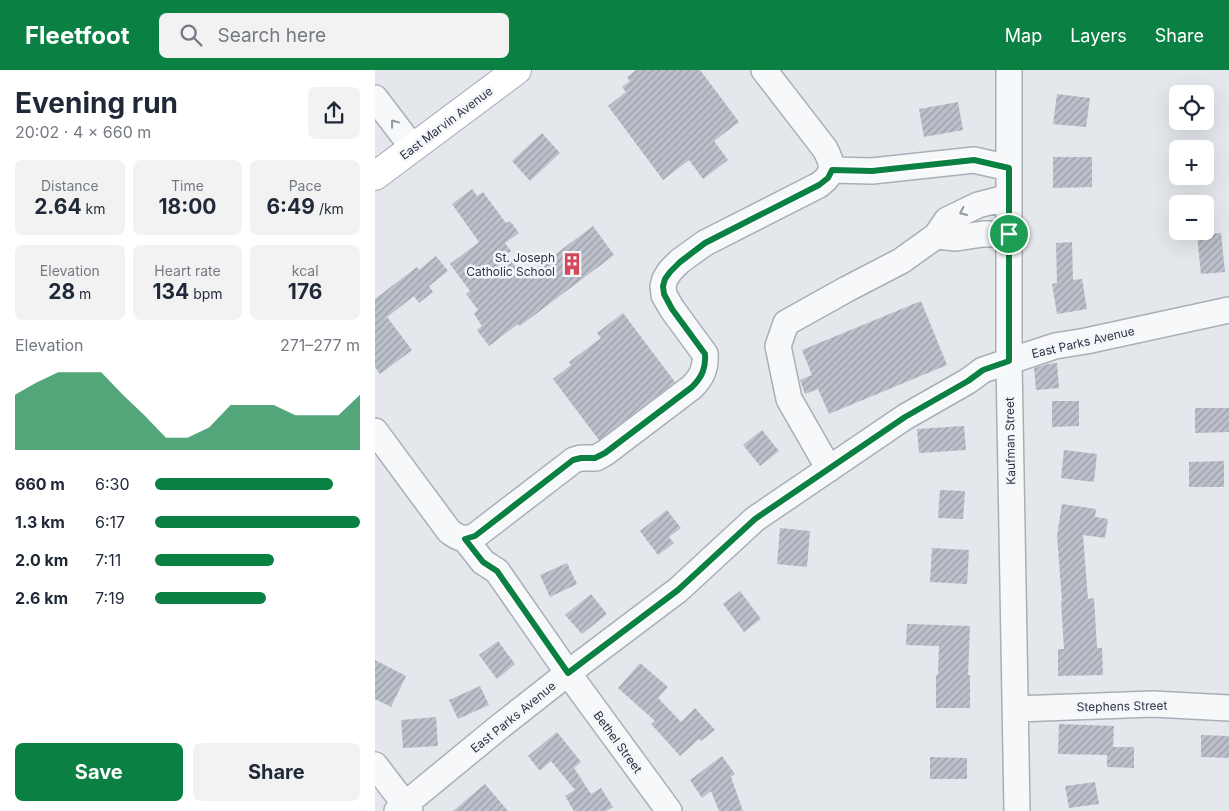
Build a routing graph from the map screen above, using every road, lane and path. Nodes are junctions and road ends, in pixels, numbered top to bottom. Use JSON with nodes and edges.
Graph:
{"nodes":[{"id":1,"x":517,"y":70,"type":"edge"},
{"id":2,"x":764,"y":70,"type":"edge"},
{"id":3,"x":1009,"y":70,"type":"edge"},
{"id":4,"x":375,"y":98,"type":"edge"},
{"id":5,"x":413,"y":148,"type":"junction"},
{"id":6,"x":1009,"y":168,"type":"junction"},
{"id":7,"x":832,"y":170,"type":"junction"},
{"id":8,"x":376,"y":173,"type":"edge"},
{"id":9,"x":1009,"y":197,"type":"junction"},
{"id":10,"x":1009,"y":234,"type":"junction"},
{"id":11,"x":935,"y":236,"type":"junction"},
{"id":12,"x":1229,"y":310,"type":"edge"},
{"id":13,"x":1009,"y":361,"type":"junction"},
{"id":14,"x":375,"y":431,"type":"edge"},
{"id":15,"x":829,"y":469,"type":"junction"},
{"id":16,"x":465,"y":539,"type":"junction"},
{"id":17,"x":568,"y":673,"type":"junction"},
{"id":18,"x":1229,"y":708,"type":"edge"},
{"id":19,"x":1015,"y":709,"type":"junction"},
{"id":20,"x":375,"y":765,"type":"edge"},
{"id":21,"x":404,"y":809,"type":"edge"},
{"id":22,"x":669,"y":811,"type":"edge"},
{"id":23,"x":1017,"y":811,"type":"edge"}],
"edges":[{"from":1,"to":5,"type":"main road","name":"East Marvin Avenue"},
{"from":2,"to":7,"type":"street"},
{"from":3,"to":6,"type":"street","name":"Kaufman Street"},
{"from":5,"to":4,"type":"street","one_way":true},
{"from":5,"to":8,"type":"main road","name":"East Marvin Avenue"},
{"from":6,"to":7,"type":"street"},
{"from":6,"to":9,"type":"street","name":"Kaufman Street"},
{"from":7,"to":16,"type":"street"},
{"from":9,"to":10,"type":"street","name":"Kaufman Street"},
{"from":9,"to":11,"type":"street","one_way":true},
{"from":10,"to":11,"type":"street"},
{"from":10,"to":13,"type":"street","name":"Kaufman Street"},
{"from":11,"to":15,"type":"street"},
{"from":12,"to":13,"type":"street","name":"East Parks Avenue"},
{"from":13,"to":15,"type":"street","name":"East Parks Avenue"},
{"from":13,"to":19,"type":"street","name":"Kaufman Street"},
{"from":14,"to":16,"type":"street","name":"Bethel Street"},
{"from":15,"to":17,"type":"street","name":"East Parks Avenue"},
{"from":16,"to":17,"type":"street","name":"Bethel Street"},
{"from":17,"to":21,"type":"street","name":"East Parks Avenue"},
{"from":17,"to":22,"type":"street","name":"Bethel Street"},
{"from":18,"to":19,"type":"street","name":"Stephens Street"},
{"from":19,"to":23,"type":"street","name":"Kaufman Street"},
{"from":20,"to":21,"type":"street"}]}
